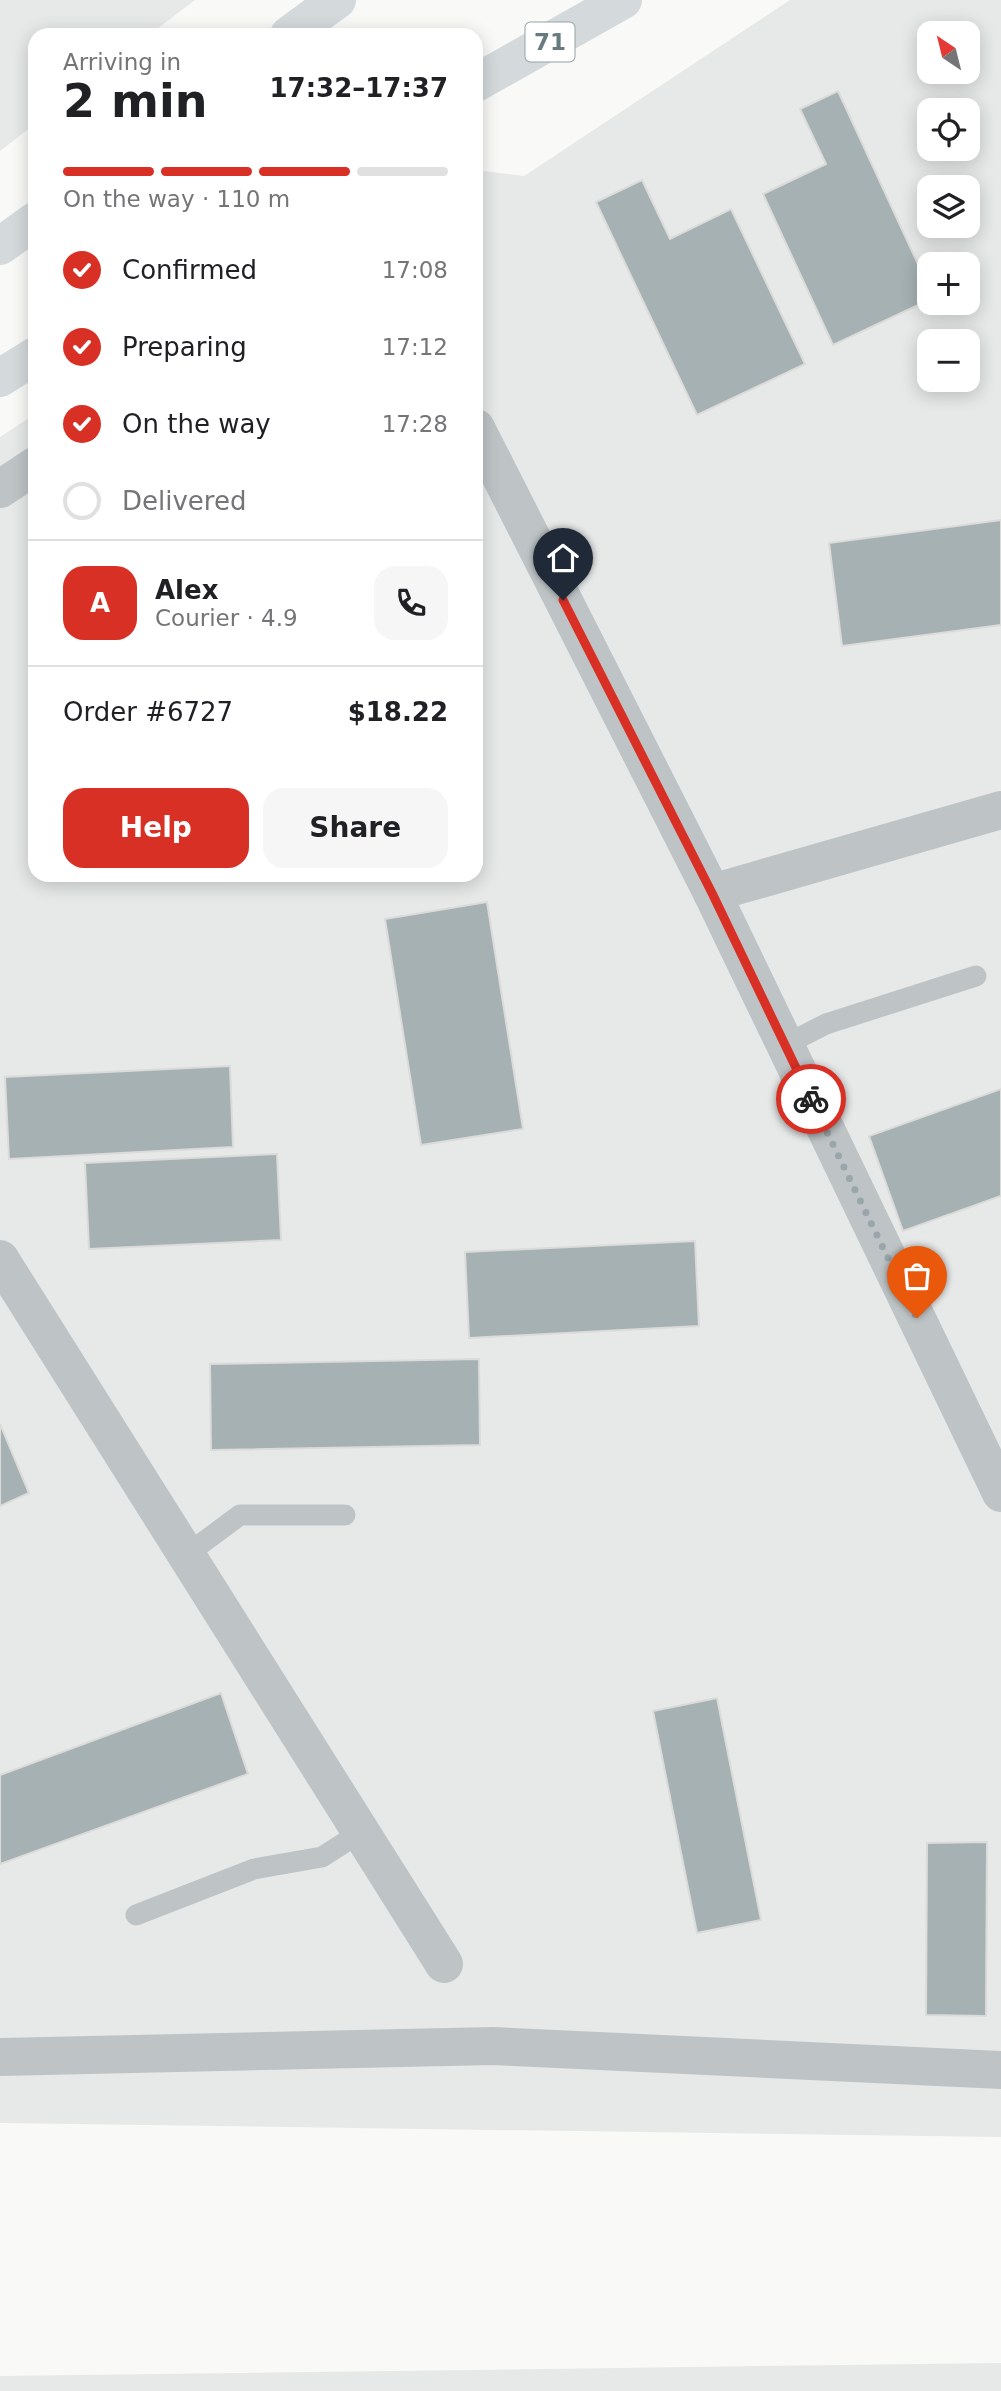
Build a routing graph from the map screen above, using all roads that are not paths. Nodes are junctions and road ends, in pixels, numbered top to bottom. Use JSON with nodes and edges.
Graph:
{"nodes":[{"id":1,"x":337,"y":0,"type":"edge"},
{"id":2,"x":623,"y":0,"type":"edge"},
{"id":3,"x":299,"y":28,"type":"edge"},
{"id":4,"x":483,"y":79,"type":"edge"},
{"id":5,"x":28,"y":226,"type":"edge"},
{"id":6,"x":0,"y":247,"type":"edge"},
{"id":7,"x":28,"y":360,"type":"edge"},
{"id":8,"x":0,"y":378,"type":"edge"},
{"id":9,"x":483,"y":442,"type":"edge"},
{"id":10,"x":28,"y":471,"type":"edge"},
{"id":11,"x":0,"y":489,"type":"edge"},
{"id":12,"x":1001,"y":810,"type":"edge"},
{"id":13,"x":712,"y":893,"type":"junction"},
{"id":14,"x":976,"y":976,"type":"dead end"},
{"id":15,"x":785,"y":1045,"type":"junction"},
{"id":16,"x":0,"y":1259,"type":"edge"},
{"id":17,"x":1001,"y":1493,"type":"edge"},
{"id":18,"x":345,"y":1515,"type":"dead end"},
{"id":19,"x":186,"y":1555,"type":"junction"},
{"id":20,"x":361,"y":1832,"type":"junction"},
{"id":21,"x":136,"y":1915,"type":"dead end"},
{"id":22,"x":444,"y":1964,"type":"dead end"},
{"id":23,"x":0,"y":2057,"type":"edge"},
{"id":24,"x":1001,"y":2070,"type":"edge"}],
"edges":[{"from":1,"to":3,"type":"highway"},
{"from":2,"to":4,"type":"highway","number":"71"},
{"from":5,"to":6,"type":"highway"},
{"from":7,"to":8,"type":"highway"},
{"from":9,"to":13,"type":"street"},
{"from":10,"to":11,"type":"street"},
{"from":12,"to":13,"type":"street"},
{"from":13,"to":15,"type":"street"},
{"from":14,"to":15,"type":"lane"},
{"from":15,"to":17,"type":"street"},
{"from":16,"to":19,"type":"street"},
{"from":18,"to":19,"type":"lane"},
{"from":19,"to":20,"type":"street"},
{"from":20,"to":21,"type":"lane"},
{"from":20,"to":22,"type":"street"},
{"from":23,"to":24,"type":"street"}]}
